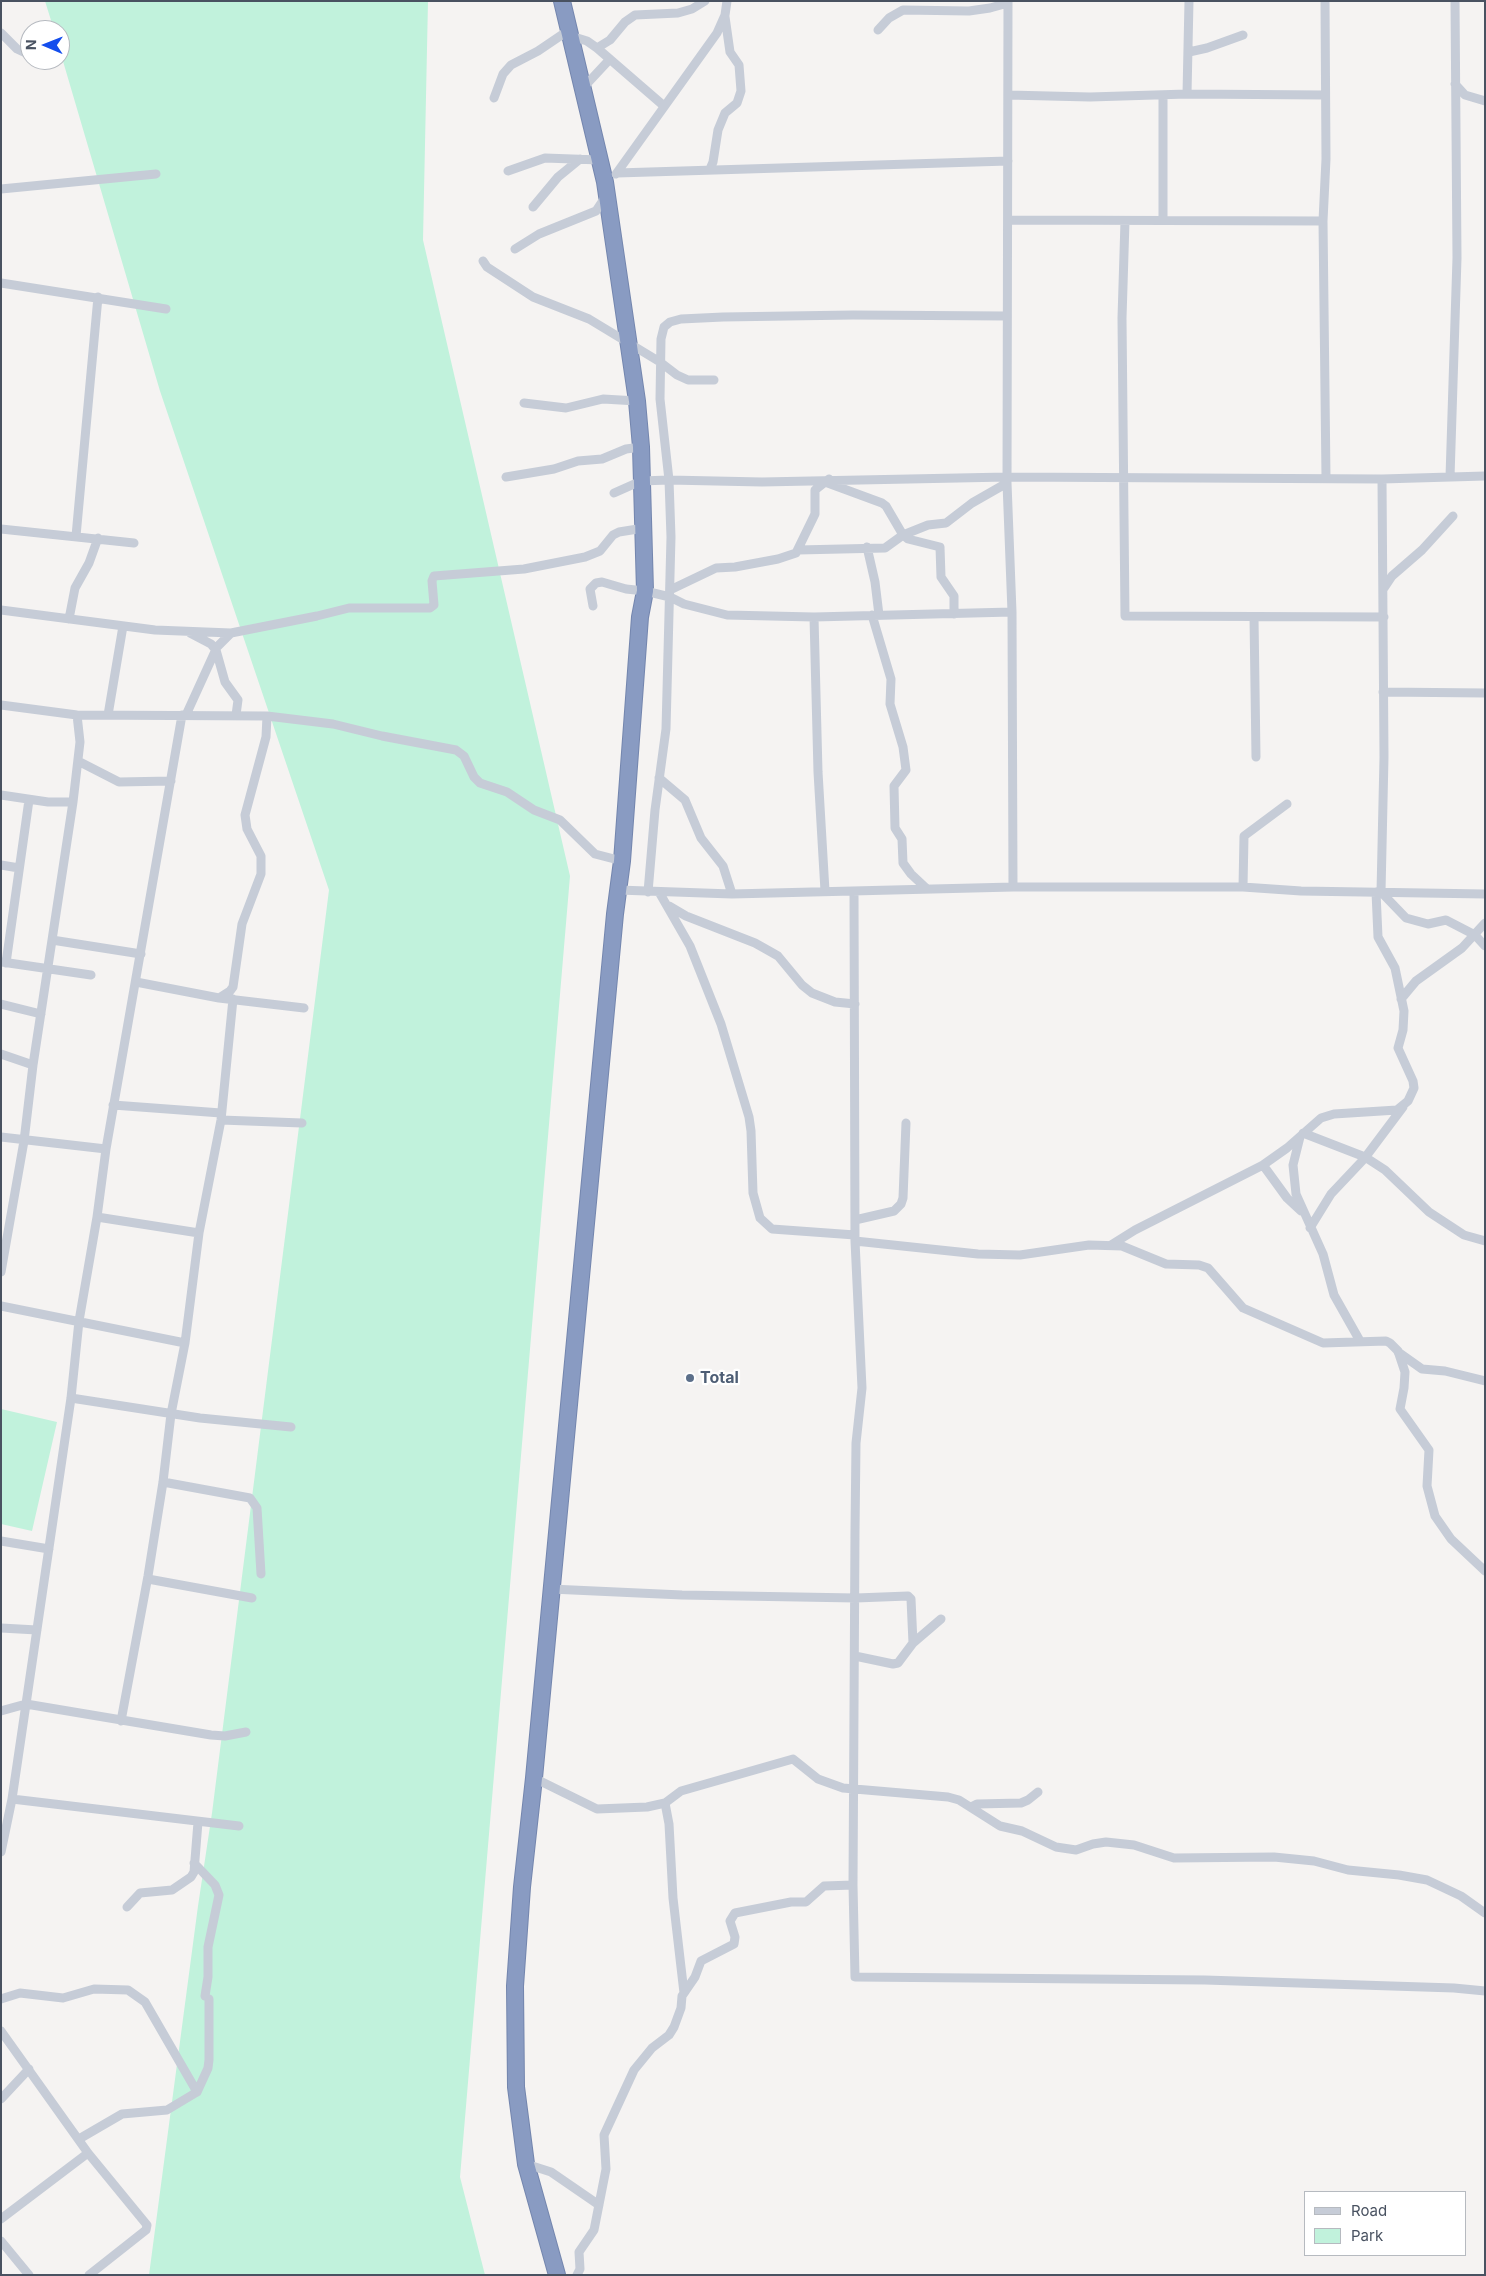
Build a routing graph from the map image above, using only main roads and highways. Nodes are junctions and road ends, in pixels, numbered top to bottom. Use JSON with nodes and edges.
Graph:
{"nodes":[{"id":1,"x":562,"y":1,"type":"edge"},
{"id":2,"x":557,"y":2275,"type":"edge"}],
"edges":[{"from":1,"to":2,"type":"highway"}]}
